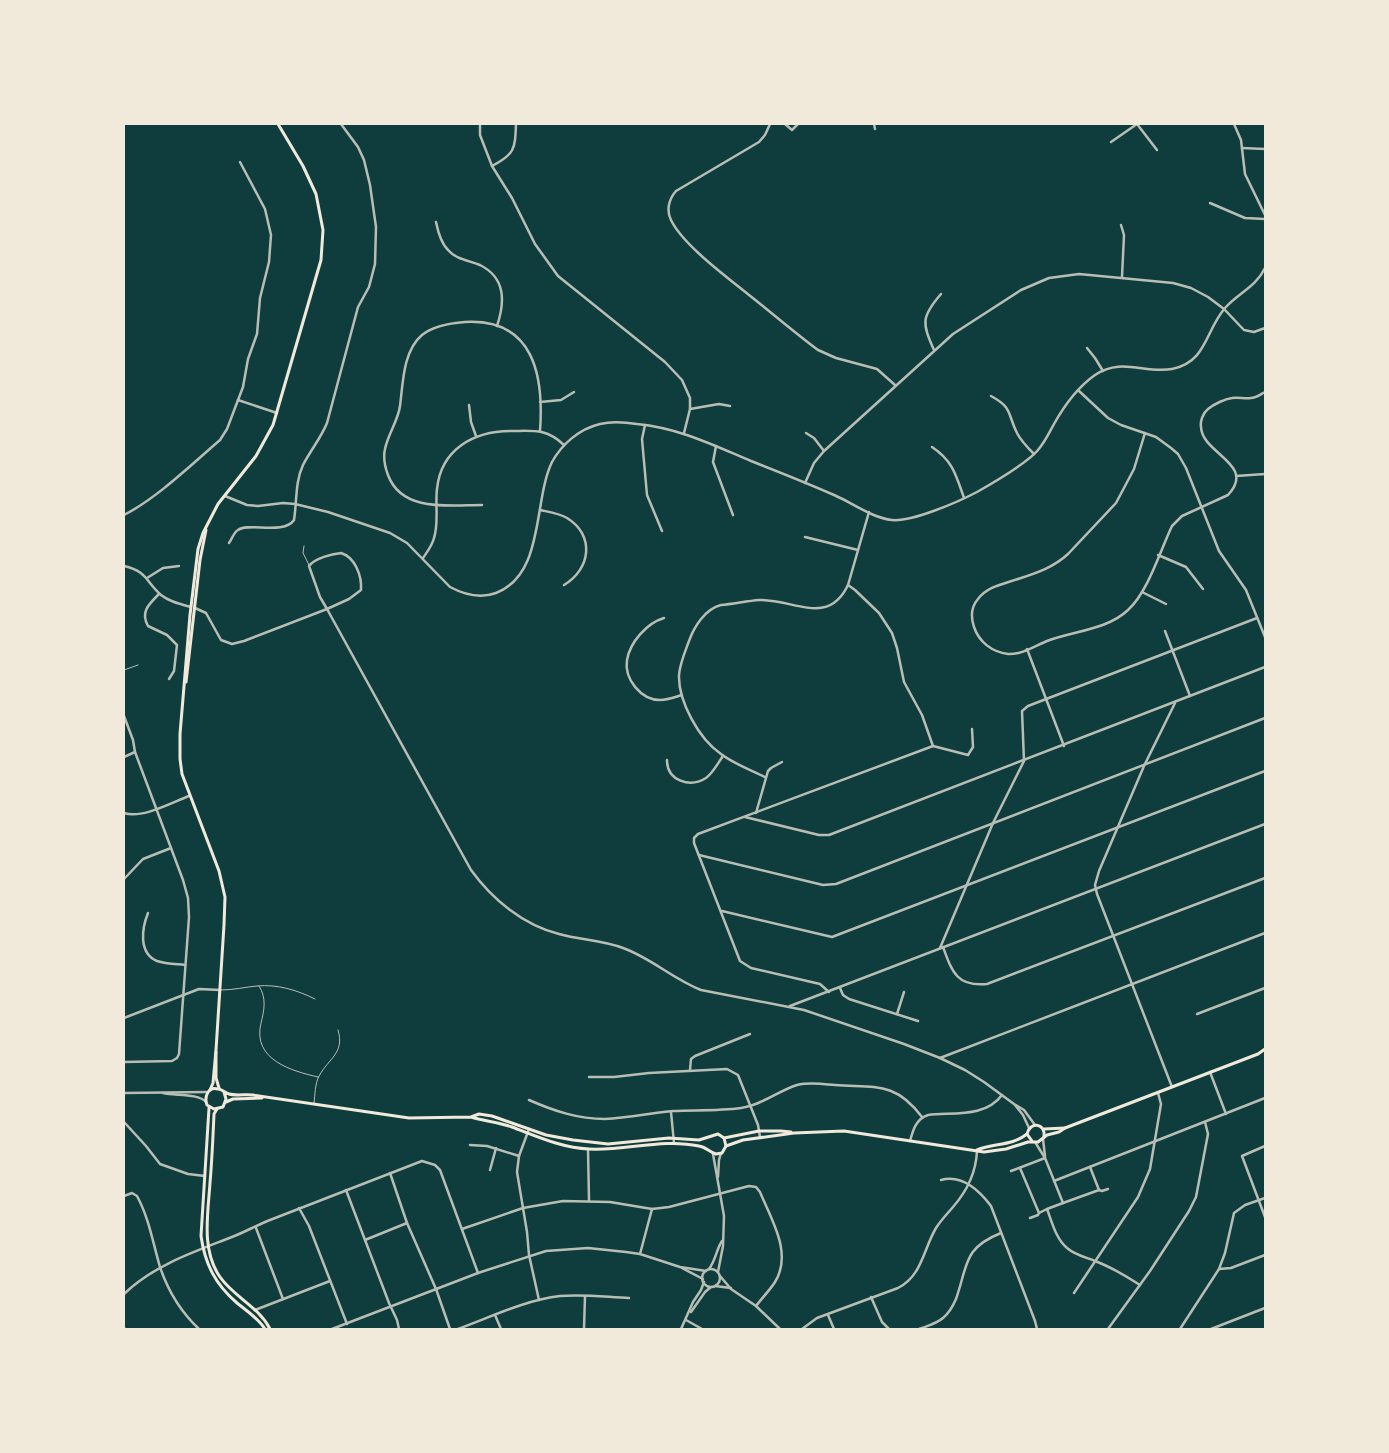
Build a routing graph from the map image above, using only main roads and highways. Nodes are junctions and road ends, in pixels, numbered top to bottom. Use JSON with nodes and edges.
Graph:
{"nodes":[{"id":1,"x":278,"y":124,"type":"edge"},
{"id":2,"x":1265,"y":1049,"type":"edge"},
{"id":3,"x":216,"y":1050,"type":"junction"},
{"id":4,"x":1265,"y":1053,"type":"edge"},
{"id":5,"x":1258,"y":1054,"type":"junction"},
{"id":6,"x":219,"y":1089,"type":"junction"},
{"id":7,"x":209,"y":1090,"type":"junction"},
{"id":8,"x":224,"y":1092,"type":"junction"},
{"id":9,"x":269,"y":1098,"type":"junction"},
{"id":10,"x":226,"y":1102,"type":"junction"},
{"id":11,"x":209,"y":1107,"type":"junction"},
{"id":12,"x":217,"y":1109,"type":"junction"},
{"id":13,"x":471,"y":1116,"type":"junction"},
{"id":14,"x":1065,"y":1128,"type":"junction"},
{"id":15,"x":1044,"y":1129,"type":"junction"},
{"id":16,"x":794,"y":1133,"type":"junction"},
{"id":17,"x":1027,"y":1134,"type":"junction"},
{"id":18,"x":724,"y":1138,"type":"junction"},
{"id":19,"x":707,"y":1139,"type":"junction"},
{"id":20,"x":1043,"y":1139,"type":"junction"},
{"id":21,"x":1034,"y":1142,"type":"junction"},
{"id":22,"x":726,"y":1146,"type":"junction"},
{"id":23,"x":707,"y":1148,"type":"junction"},
{"id":24,"x":977,"y":1150,"type":"junction"},
{"id":25,"x":265,"y":1329,"type":"edge"},
{"id":26,"x":270,"y":1329,"type":"edge"}],
"edges":[{"from":1,"to":3,"type":"main road"},
{"from":2,"to":5,"type":"main road"},
{"from":3,"to":6,"type":"main road"},
{"from":3,"to":7,"type":"main road"},
{"from":4,"to":5,"type":"main road"},
{"from":5,"to":14,"type":"main road"},
{"from":6,"to":7,"type":"main road"},
{"from":6,"to":8,"type":"main road"},
{"from":7,"to":11,"type":"main road"},
{"from":8,"to":9,"type":"main road"},
{"from":8,"to":10,"type":"main road"},
{"from":9,"to":10,"type":"main road"},
{"from":9,"to":13,"type":"main road"},
{"from":10,"to":12,"type":"main road"},
{"from":11,"to":12,"type":"main road"},
{"from":11,"to":25,"type":"main road"},
{"from":12,"to":26,"type":"main road"},
{"from":13,"to":19,"type":"main road"},
{"from":13,"to":23,"type":"main road"},
{"from":14,"to":15,"type":"main road"},
{"from":14,"to":20,"type":"main road"},
{"from":15,"to":17,"type":"main road"},
{"from":15,"to":20,"type":"main road"},
{"from":16,"to":18,"type":"main road"},
{"from":16,"to":22,"type":"main road"},
{"from":16,"to":24,"type":"main road"},
{"from":17,"to":21,"type":"main road"},
{"from":17,"to":24,"type":"main road"},
{"from":18,"to":19,"type":"main road"},
{"from":18,"to":22,"type":"main road"},
{"from":19,"to":23,"type":"main road"},
{"from":20,"to":21,"type":"main road"},
{"from":21,"to":24,"type":"main road"},
{"from":22,"to":23,"type":"main road"}]}
